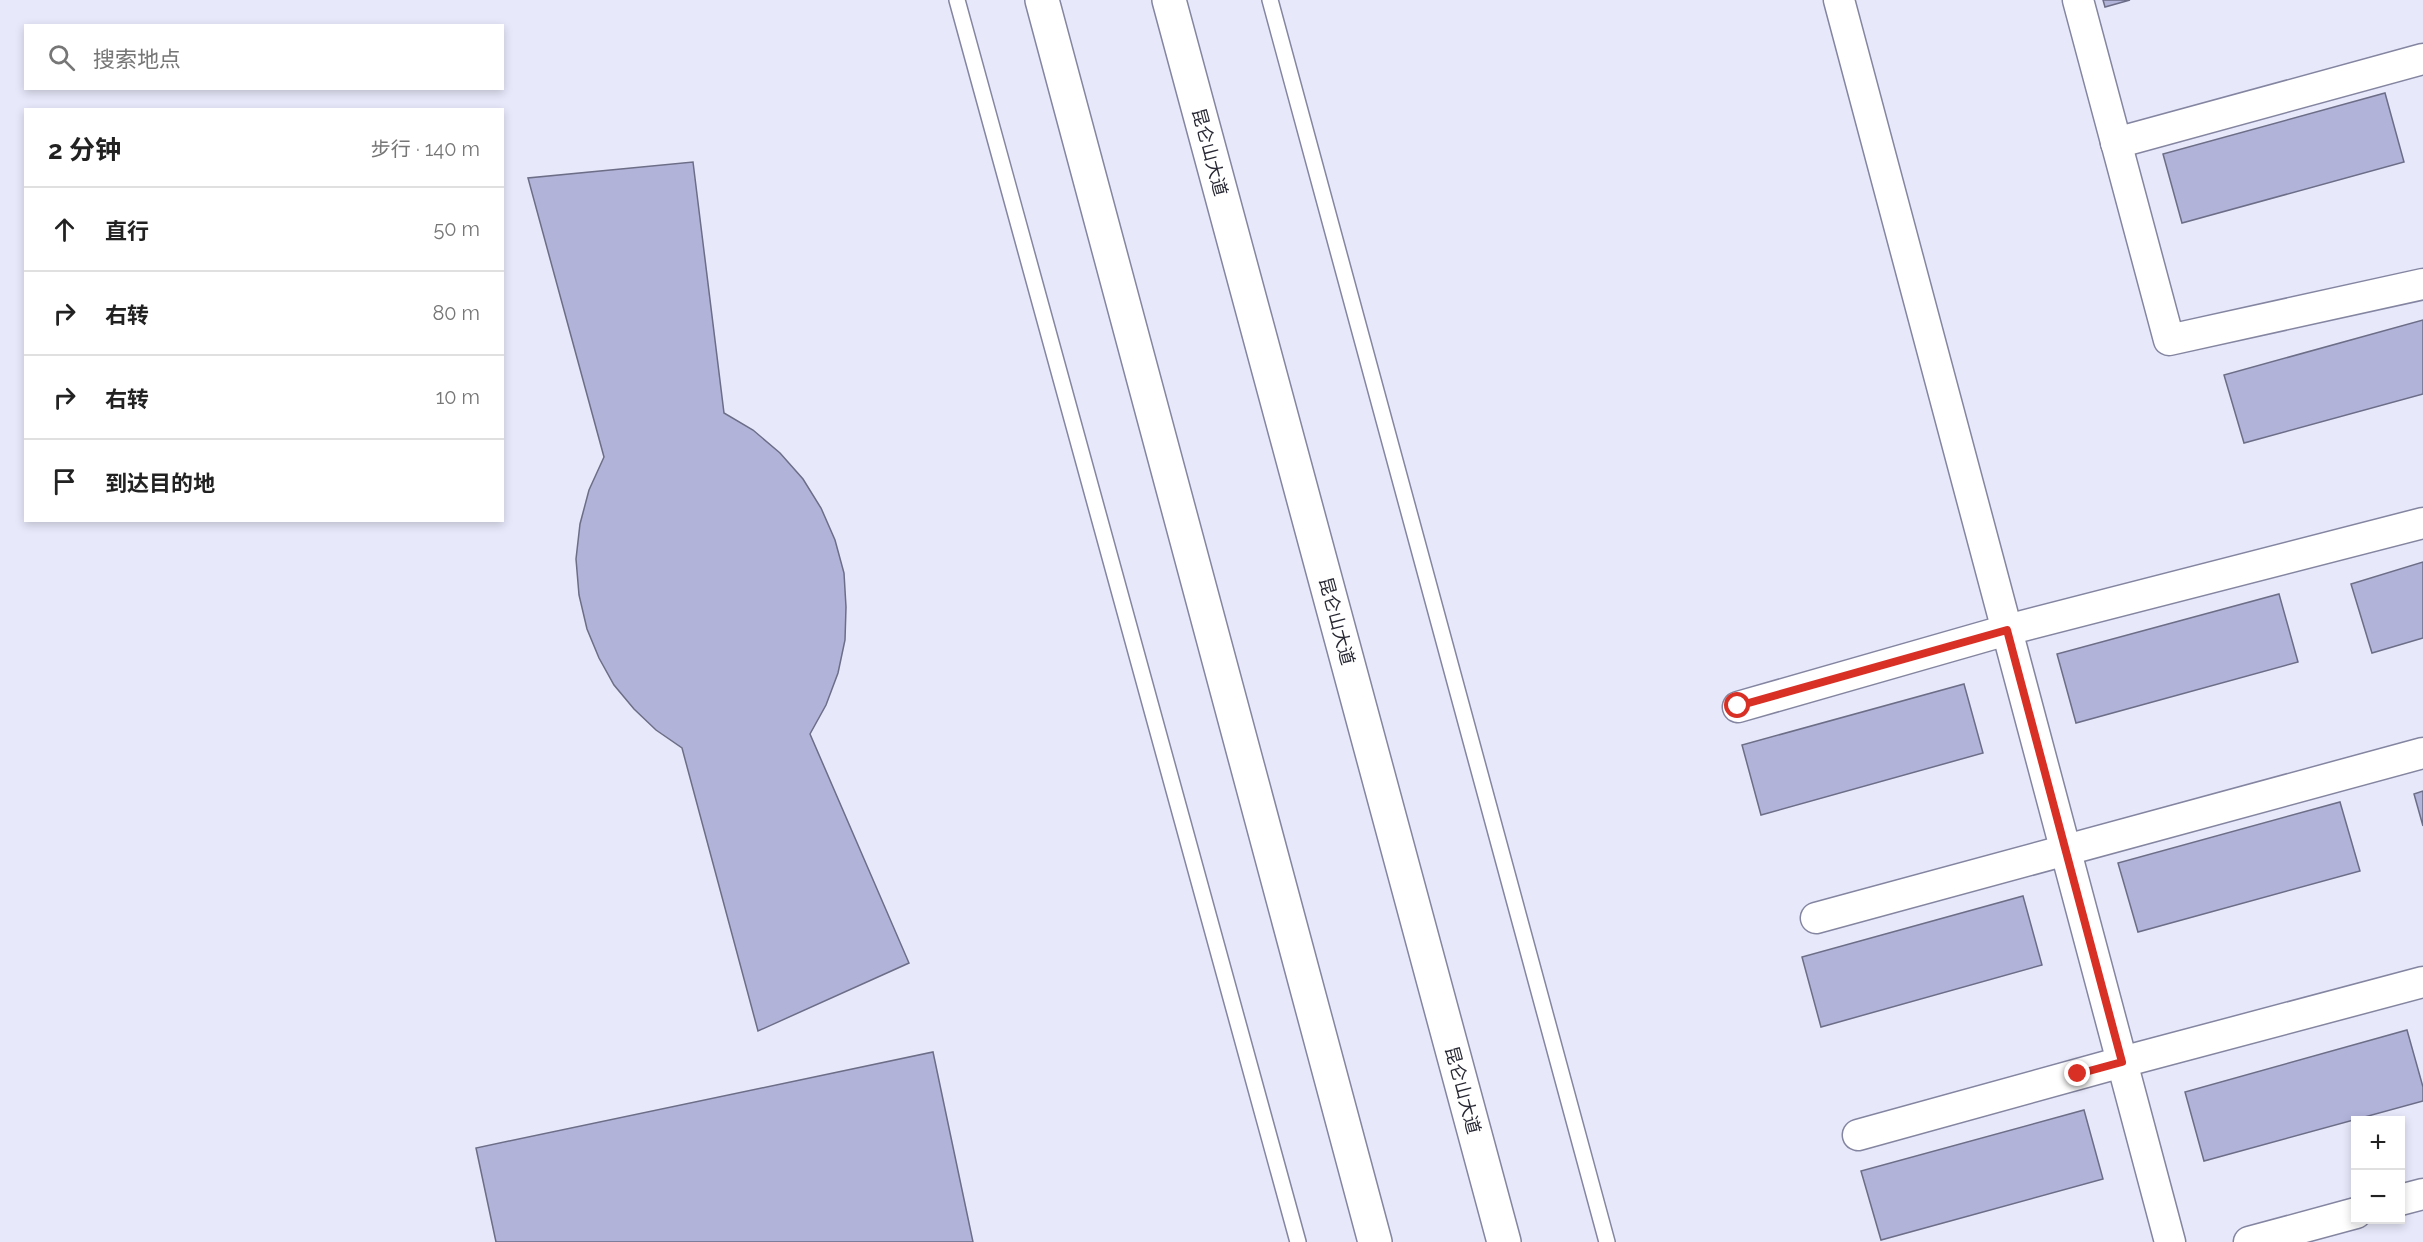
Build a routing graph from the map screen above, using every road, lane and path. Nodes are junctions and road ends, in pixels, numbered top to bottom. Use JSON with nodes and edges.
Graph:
{"nodes":[{"id":1,"x":957,"y":0,"type":"edge"},
{"id":2,"x":1042,"y":0,"type":"edge"},
{"id":3,"x":1169,"y":0,"type":"edge"},
{"id":4,"x":1270,"y":0,"type":"edge"},
{"id":5,"x":1839,"y":0,"type":"edge"},
{"id":6,"x":2078,"y":0,"type":"edge"},
{"id":7,"x":2423,"y":59,"type":"edge"},
{"id":8,"x":2116,"y":142,"type":"junction"},
{"id":9,"x":2423,"y":284,"type":"edge"},
{"id":10,"x":2423,"y":523,"type":"edge"},
{"id":11,"x":2007,"y":630,"type":"junction"},
{"id":12,"x":1738,"y":706,"type":"dead end"},
{"id":13,"x":2423,"y":753,"type":"edge"},
{"id":14,"x":2065,"y":850,"type":"junction"},
{"id":15,"x":1816,"y":918,"type":"dead end"},
{"id":16,"x":2423,"y":982,"type":"edge"},
{"id":17,"x":2122,"y":1062,"type":"junction"},
{"id":18,"x":1858,"y":1135,"type":"dead end"},
{"id":19,"x":2423,"y":1194,"type":"edge"},
{"id":20,"x":2405,"y":1199,"type":"edge"},
{"id":21,"x":2351,"y":1214,"type":"edge"},
{"id":22,"x":1298,"y":1242,"type":"edge"},
{"id":23,"x":1375,"y":1242,"type":"edge"},
{"id":24,"x":1504,"y":1242,"type":"edge"},
{"id":25,"x":1607,"y":1242,"type":"edge"},
{"id":26,"x":2170,"y":1242,"type":"edge"},
{"id":27,"x":2249,"y":1242,"type":"edge"}],
"edges":[{"from":1,"to":22,"type":"lane"},
{"from":2,"to":23,"type":"main road"},
{"from":3,"to":24,"type":"main road","name":"昆仑山大道"},
{"from":4,"to":25,"type":"lane"},
{"from":5,"to":11,"type":"street"},
{"from":6,"to":8,"type":"street"},
{"from":7,"to":8,"type":"street"},
{"from":8,"to":9,"type":"street"},
{"from":10,"to":11,"type":"street"},
{"from":11,"to":12,"type":"street"},
{"from":11,"to":14,"type":"street"},
{"from":13,"to":14,"type":"street"},
{"from":14,"to":15,"type":"street"},
{"from":14,"to":17,"type":"street"},
{"from":16,"to":17,"type":"street"},
{"from":17,"to":18,"type":"street"},
{"from":17,"to":26,"type":"street"},
{"from":19,"to":20,"type":"street"},
{"from":21,"to":27,"type":"street"}]}
